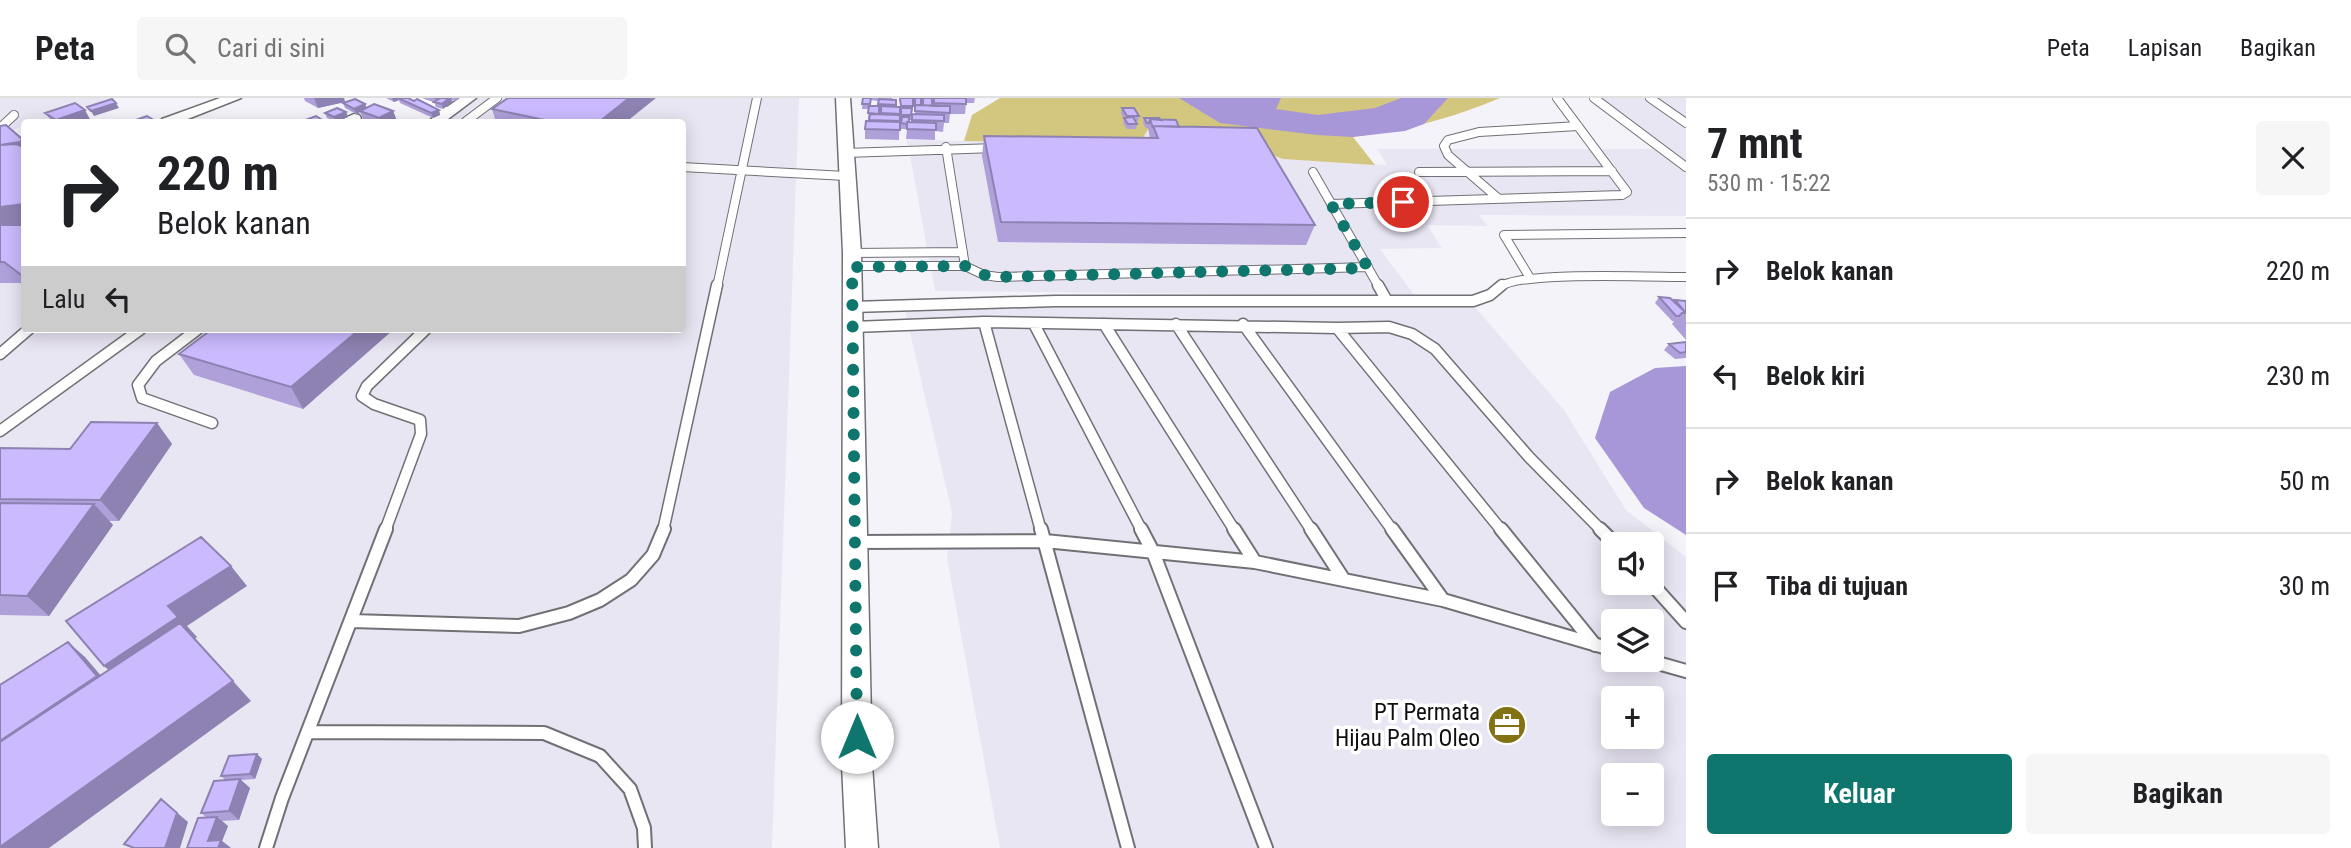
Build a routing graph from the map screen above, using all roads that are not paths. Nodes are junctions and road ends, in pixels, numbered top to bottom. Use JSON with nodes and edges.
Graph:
{"nodes":[{"id":1,"x":234,"y":98,"type":"edge"},
{"id":2,"x":409,"y":98,"type":"edge"},
{"id":3,"x":470,"y":98,"type":"edge"},
{"id":4,"x":498,"y":98,"type":"edge"},
{"id":5,"x":757,"y":98,"type":"edge"},
{"id":6,"x":843,"y":98,"type":"edge"},
{"id":7,"x":1557,"y":98,"type":"edge"},
{"id":8,"x":1594,"y":98,"type":"edge"},
{"id":9,"x":1650,"y":98,"type":"edge"},
{"id":10,"x":449,"y":112,"type":"junction"},
{"id":11,"x":14,"y":115,"type":"dead end"},
{"id":12,"x":175,"y":119,"type":"edge"},
{"id":13,"x":439,"y":119,"type":"edge"},
{"id":14,"x":469,"y":119,"type":"edge"},
{"id":15,"x":1686,"y":123,"type":"edge"},
{"id":16,"x":1578,"y":126,"type":"junction"},
{"id":17,"x":0,"y":128,"type":"edge"},
{"id":18,"x":946,"y":147,"type":"junction"},
{"id":19,"x":1010,"y":148,"type":"edge"},
{"id":20,"x":845,"y":153,"type":"junction"},
{"id":21,"x":686,"y":167,"type":"edge"},
{"id":22,"x":1686,"y":167,"type":"edge"},
{"id":23,"x":742,"y":171,"type":"junction"},
{"id":24,"x":1464,"y":171,"type":"junction"},
{"id":25,"x":1612,"y":171,"type":"junction"},
{"id":26,"x":1313,"y":172,"type":"dead end"},
{"id":27,"x":1419,"y":172,"type":"dead end"},
{"id":28,"x":846,"y":176,"type":"junction"},
{"id":29,"x":1499,"y":199,"type":"junction"},
{"id":30,"x":1331,"y":204,"type":"junction"},
{"id":31,"x":1686,"y":233,"type":"edge"},
{"id":32,"x":963,"y":252,"type":"junction"},
{"id":33,"x":852,"y":260,"type":"junction"},
{"id":34,"x":965,"y":266,"type":"junction"},
{"id":35,"x":1368,"y":268,"type":"junction"},
{"id":36,"x":1686,"y":277,"type":"edge"},
{"id":37,"x":1530,"y":278,"type":"junction"},
{"id":38,"x":1387,"y":301,"type":"junction"},
{"id":39,"x":852,"y":317,"type":"junction"},
{"id":40,"x":984,"y":322,"type":"junction"},
{"id":41,"x":1034,"y":324,"type":"junction"},
{"id":42,"x":1104,"y":324,"type":"junction"},
{"id":43,"x":1176,"y":324,"type":"junction"},
{"id":44,"x":1242,"y":324,"type":"junction"},
{"id":45,"x":1337,"y":327,"type":"junction"},
{"id":46,"x":24,"y":333,"type":"edge"},
{"id":47,"x":135,"y":333,"type":"edge"},
{"id":48,"x":193,"y":333,"type":"edge"},
{"id":49,"x":422,"y":333,"type":"edge"},
{"id":50,"x":0,"y":354,"type":"edge"},
{"id":51,"x":212,"y":423,"type":"dead end"},
{"id":52,"x":0,"y":431,"type":"edge"},
{"id":53,"x":1603,"y":532,"type":"edge"},
{"id":54,"x":1045,"y":541,"type":"junction"},
{"id":55,"x":856,"y":542,"type":"junction"},
{"id":56,"x":1153,"y":552,"type":"junction"},
{"id":57,"x":1255,"y":562,"type":"junction"},
{"id":58,"x":1344,"y":580,"type":"junction"},
{"id":59,"x":1662,"y":595,"type":"edge"},
{"id":60,"x":1443,"y":600,"type":"junction"},
{"id":61,"x":352,"y":621,"type":"junction"},
{"id":62,"x":1686,"y":622,"type":"edge"},
{"id":63,"x":1595,"y":645,"type":"junction"},
{"id":64,"x":1601,"y":647,"type":"edge"},
{"id":65,"x":1664,"y":665,"type":"edge"},
{"id":66,"x":1686,"y":671,"type":"edge"},
{"id":67,"x":308,"y":732,"type":"junction"},
{"id":68,"x":266,"y":848,"type":"edge"},
{"id":69,"x":645,"y":848,"type":"edge"},
{"id":70,"x":862,"y":848,"type":"edge"},
{"id":71,"x":1128,"y":848,"type":"edge"},
{"id":72,"x":1266,"y":848,"type":"edge"}],
"edges":[{"from":1,"to":12,"type":"street"},
{"from":2,"to":10,"type":"street"},
{"from":3,"to":10,"type":"street"},
{"from":4,"to":14,"type":"lane"},
{"from":5,"to":23,"type":"lane"},
{"from":6,"to":20,"type":"street"},
{"from":7,"to":16,"type":"lane"},
{"from":8,"to":22,"type":"lane"},
{"from":9,"to":15,"type":"lane"},
{"from":10,"to":13,"type":"street"},
{"from":11,"to":17,"type":"lane"},
{"from":16,"to":24,"type":"lane"},
{"from":16,"to":25,"type":"lane"},
{"from":18,"to":19,"type":"lane"},
{"from":18,"to":20,"type":"lane"},
{"from":18,"to":32,"type":"lane"},
{"from":20,"to":28,"type":"street"},
{"from":21,"to":23,"type":"lane"},
{"from":23,"to":28,"type":"lane"},
{"from":23,"to":61,"type":"lane"},
{"from":24,"to":25,"type":"lane"},
{"from":24,"to":27,"type":"lane"},
{"from":24,"to":29,"type":"lane"},
{"from":25,"to":29,"type":"lane"},
{"from":26,"to":30,"type":"lane"},
{"from":28,"to":33,"type":"street"},
{"from":29,"to":30,"type":"lane"},
{"from":30,"to":35,"type":"lane"},
{"from":31,"to":37,"type":"lane"},
{"from":32,"to":33,"type":"lane"},
{"from":32,"to":34,"type":"lane"},
{"from":33,"to":34,"type":"lane"},
{"from":33,"to":39,"type":"street"},
{"from":34,"to":35,"type":"lane"},
{"from":35,"to":38,"type":"lane"},
{"from":36,"to":37,"type":"lane"},
{"from":37,"to":38,"type":"lane"},
{"from":38,"to":39,"type":"lane"},
{"from":39,"to":40,"type":"lane"},
{"from":39,"to":55,"type":"street"},
{"from":40,"to":41,"type":"lane"},
{"from":40,"to":54,"type":"lane"},
{"from":41,"to":42,"type":"lane"},
{"from":41,"to":56,"type":"lane"},
{"from":42,"to":43,"type":"lane"},
{"from":42,"to":57,"type":"lane"},
{"from":43,"to":44,"type":"lane"},
{"from":43,"to":58,"type":"lane"},
{"from":44,"to":45,"type":"lane"},
{"from":44,"to":60,"type":"lane"},
{"from":45,"to":53,"type":"lane"},
{"from":45,"to":63,"type":"lane"},
{"from":46,"to":50,"type":"lane"},
{"from":47,"to":52,"type":"lane"},
{"from":48,"to":51,"type":"lane"},
{"from":49,"to":61,"type":"lane"},
{"from":54,"to":55,"type":"lane"},
{"from":54,"to":56,"type":"lane"},
{"from":54,"to":71,"type":"lane"},
{"from":55,"to":70,"type":"street"},
{"from":56,"to":57,"type":"lane"},
{"from":56,"to":72,"type":"lane"},
{"from":57,"to":58,"type":"lane"},
{"from":58,"to":60,"type":"lane"},
{"from":59,"to":62,"type":"lane"},
{"from":60,"to":63,"type":"lane"},
{"from":61,"to":67,"type":"lane"},
{"from":63,"to":64,"type":"lane"},
{"from":65,"to":66,"type":"lane"},
{"from":67,"to":68,"type":"lane"},
{"from":67,"to":69,"type":"lane"}]}
